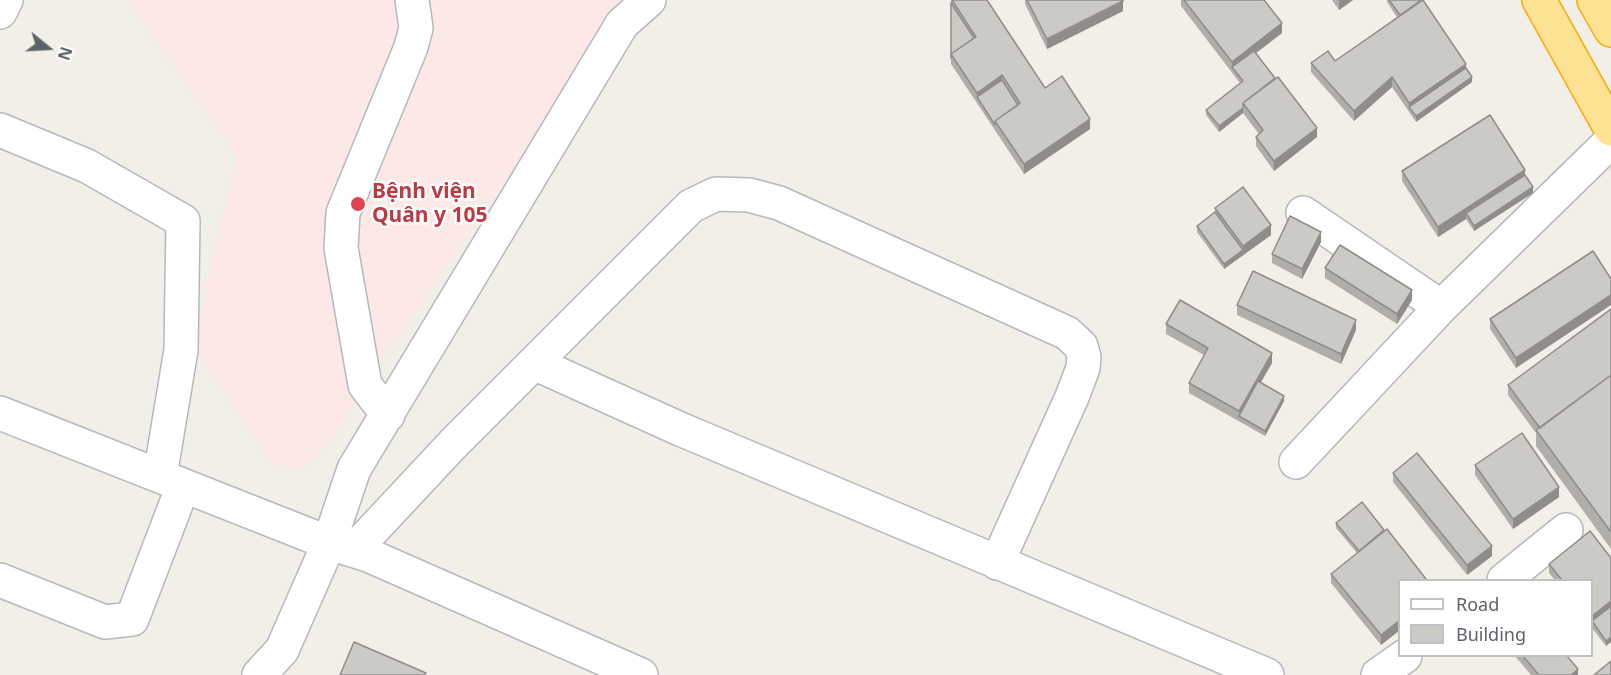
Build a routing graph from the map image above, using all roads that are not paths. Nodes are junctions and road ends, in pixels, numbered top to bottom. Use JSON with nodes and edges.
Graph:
{"nodes":[{"id":1,"x":6,"y":0,"type":"edge"},
{"id":2,"x":412,"y":0,"type":"edge"},
{"id":3,"x":649,"y":0,"type":"edge"},
{"id":4,"x":1539,"y":0,"type":"edge"},
{"id":5,"x":1594,"y":0,"type":"edge"},
{"id":6,"x":0,"y":12,"type":"edge"},
{"id":7,"x":1611,"y":30,"type":"edge"},
{"id":8,"x":1611,"y":129,"type":"edge"},
{"id":9,"x":0,"y":130,"type":"edge"},
{"id":10,"x":1611,"y":141,"type":"edge"},
{"id":11,"x":1304,"y":213,"type":"dead end"},
{"id":12,"x":1441,"y":307,"type":"junction"},
{"id":13,"x":534,"y":363,"type":"junction"},
{"id":14,"x":0,"y":413,"type":"edge"},
{"id":15,"x":388,"y":415,"type":"junction"},
{"id":16,"x":1296,"y":462,"type":"dead end"},
{"id":17,"x":172,"y":481,"type":"junction"},
{"id":18,"x":1566,"y":530,"type":"dead end"},
{"id":19,"x":341,"y":547,"type":"junction"},
{"id":20,"x":997,"y":563,"type":"junction"},
{"id":21,"x":1505,"y":579,"type":"edge"},
{"id":22,"x":0,"y":580,"type":"edge"},
{"id":23,"x":1404,"y":657,"type":"edge"},
{"id":24,"x":592,"y":664,"type":"edge"},
{"id":25,"x":259,"y":675,"type":"edge"},
{"id":26,"x":641,"y":675,"type":"edge"},
{"id":27,"x":1267,"y":675,"type":"edge"},
{"id":28,"x":1378,"y":675,"type":"edge"}],
"edges":[{"from":1,"to":6,"type":"street"},
{"from":2,"to":15,"type":"street"},
{"from":3,"to":15,"type":"street"},
{"from":4,"to":8,"type":"highway"},
{"from":5,"to":7,"type":"highway"},
{"from":9,"to":17,"type":"street"},
{"from":10,"to":12,"type":"street"},
{"from":11,"to":12,"type":"street"},
{"from":12,"to":16,"type":"street"},
{"from":13,"to":19,"type":"street"},
{"from":13,"to":20,"type":"street"},
{"from":13,"to":20,"type":"street"},
{"from":14,"to":17,"type":"street"},
{"from":15,"to":19,"type":"street"},
{"from":17,"to":19,"type":"street"},
{"from":17,"to":22,"type":"street"},
{"from":18,"to":21,"type":"street"},
{"from":19,"to":24,"type":"street"},
{"from":19,"to":25,"type":"street"},
{"from":20,"to":27,"type":"street"},
{"from":23,"to":28,"type":"street"},
{"from":24,"to":26,"type":"street"}]}
